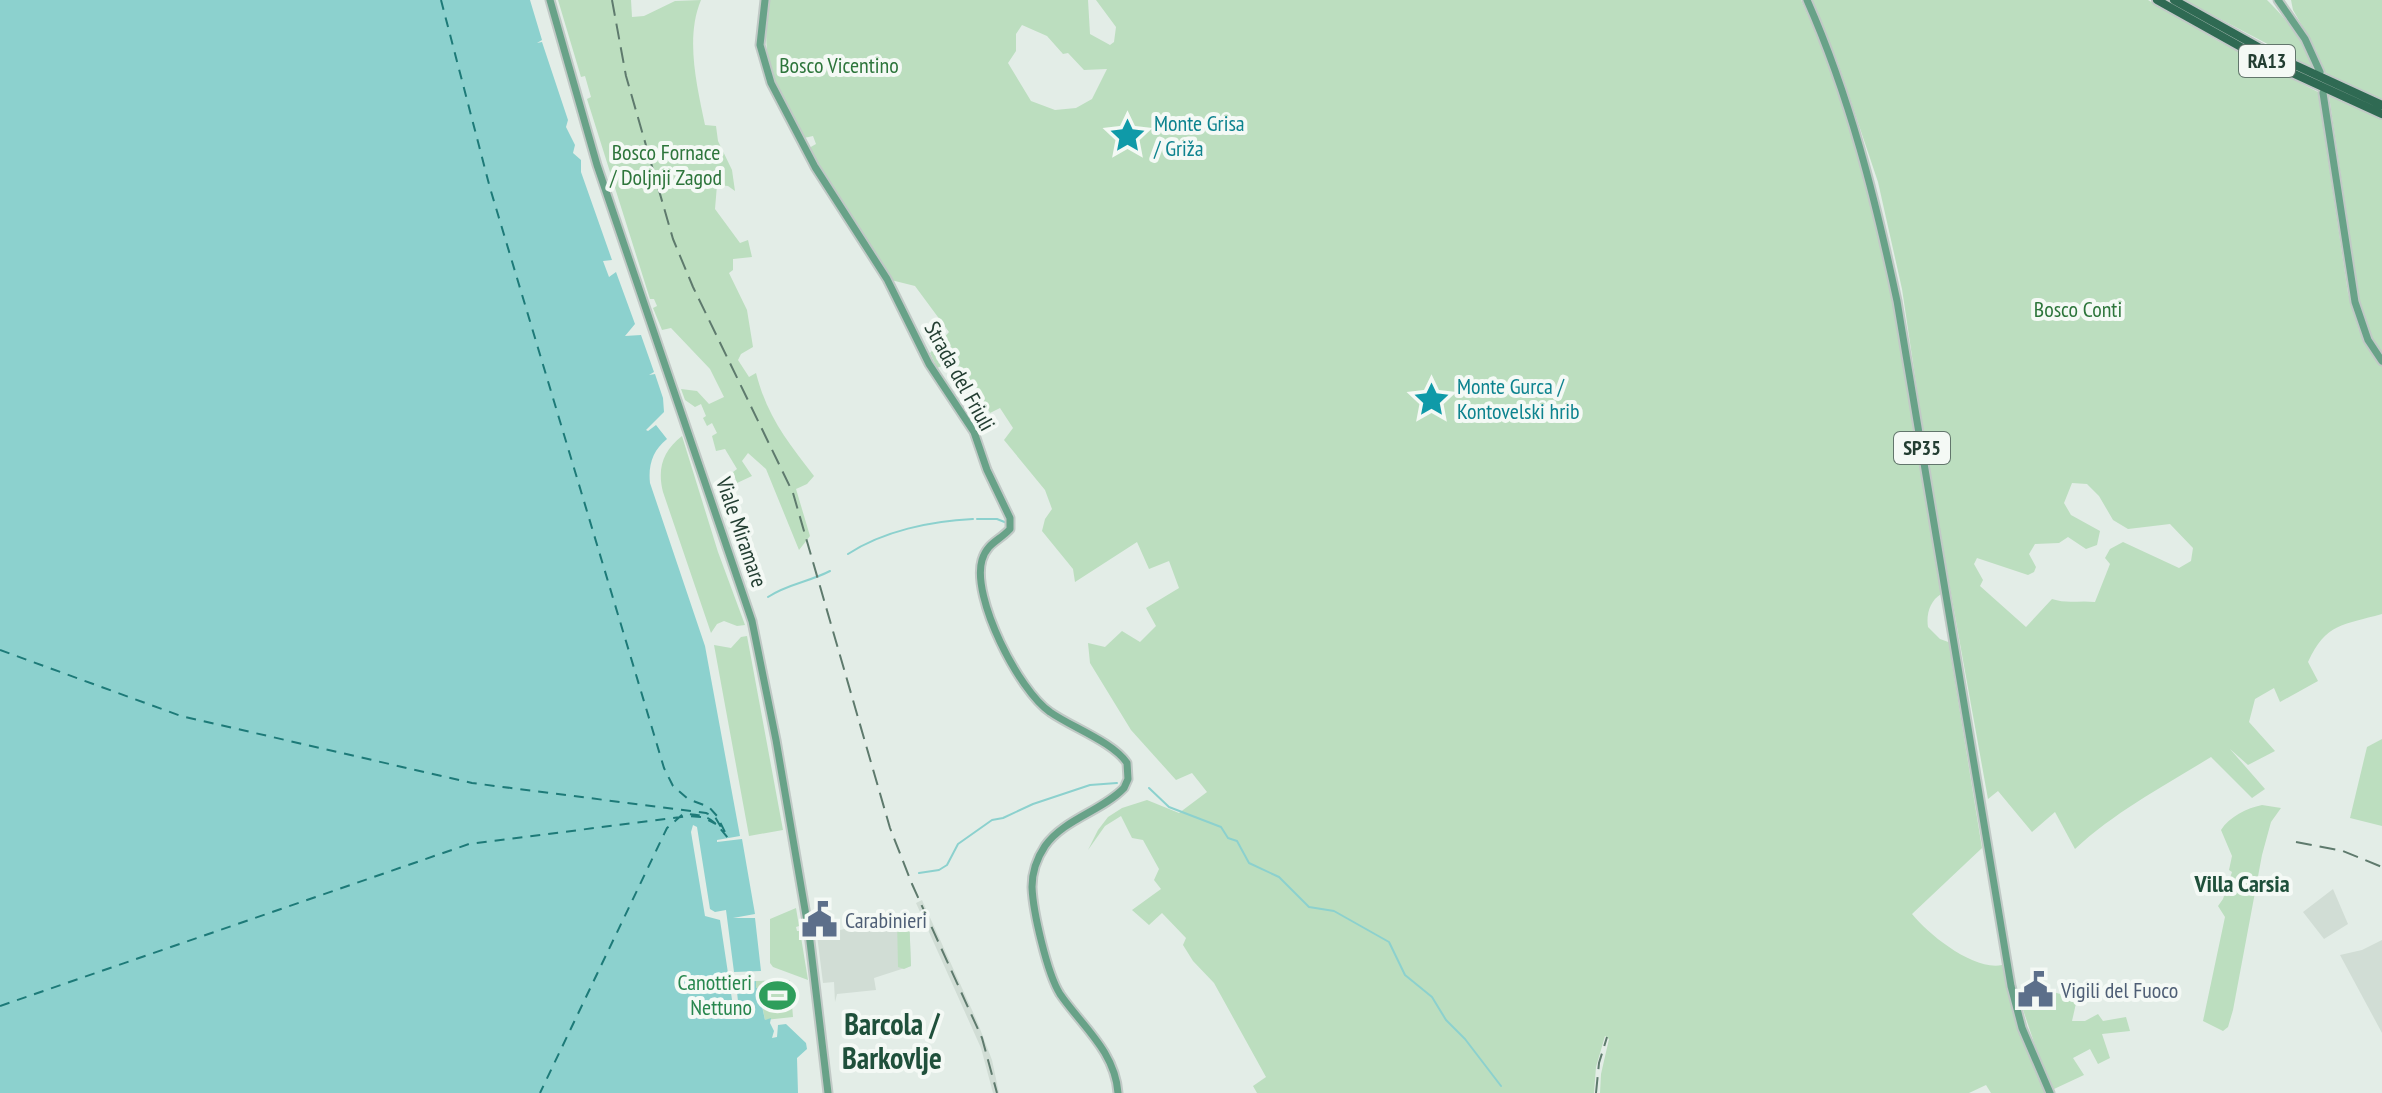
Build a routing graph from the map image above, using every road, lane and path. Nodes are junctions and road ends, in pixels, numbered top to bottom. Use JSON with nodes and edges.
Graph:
{"nodes":[{"id":1,"x":550,"y":0,"type":"edge"},
{"id":2,"x":765,"y":0,"type":"edge"},
{"id":3,"x":1807,"y":0,"type":"edge"},
{"id":4,"x":2157,"y":0,"type":"edge"},
{"id":5,"x":2174,"y":0,"type":"edge"},
{"id":6,"x":2278,"y":0,"type":"edge"},
{"id":7,"x":2320,"y":72,"type":"dead end"},
{"id":8,"x":2323,"y":93,"type":"dead end"},
{"id":9,"x":2382,"y":105,"type":"edge"},
{"id":10,"x":2382,"y":114,"type":"edge"},
{"id":11,"x":2382,"y":361,"type":"edge"},
{"id":12,"x":828,"y":1093,"type":"edge"},
{"id":13,"x":1118,"y":1093,"type":"edge"},
{"id":14,"x":2050,"y":1093,"type":"edge"}],
"edges":[{"from":1,"to":12,"type":"main road","name":"Viale Miramare"},
{"from":2,"to":13,"type":"main road","name":"Strada del Friuli"},
{"from":3,"to":14,"type":"main road","number":"SP35"},
{"from":4,"to":10,"type":"highway","number":"RA13"},
{"from":5,"to":9,"type":"highway","number":"RA13"},
{"from":6,"to":7,"type":"main road"},
{"from":8,"to":11,"type":"main road"}]}
